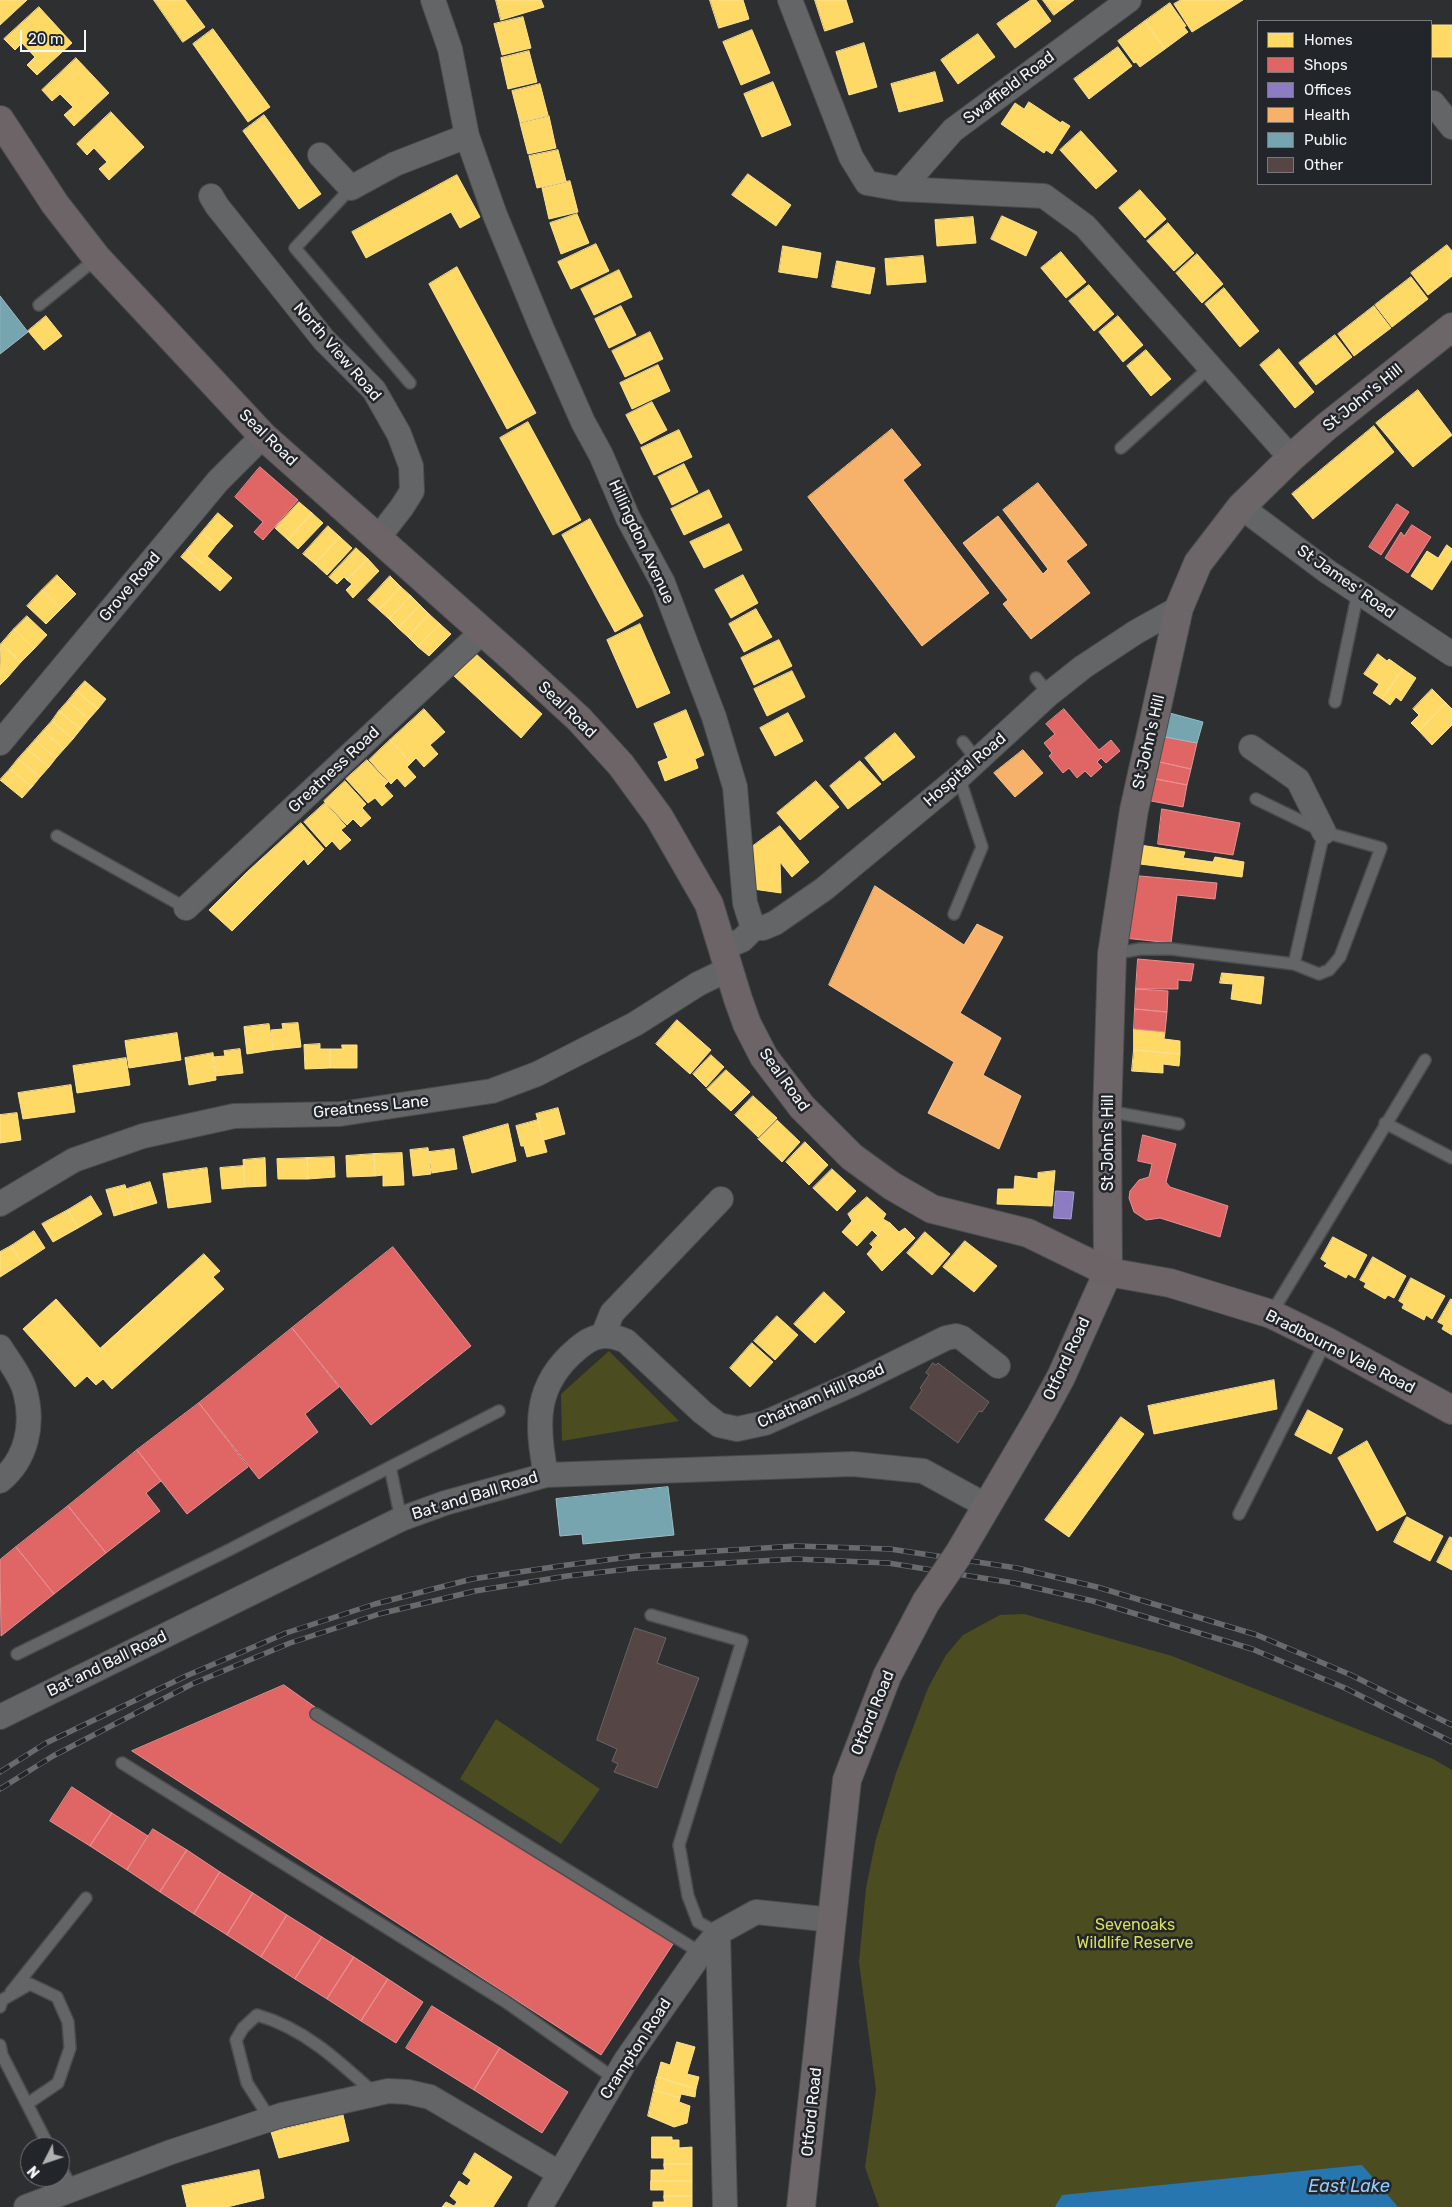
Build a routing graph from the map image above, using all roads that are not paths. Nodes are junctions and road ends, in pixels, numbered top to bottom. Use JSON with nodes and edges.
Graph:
{"nodes":[{"id":1,"x":433,"y":0,"type":"edge"},
{"id":2,"x":790,"y":0,"type":"edge"},
{"id":3,"x":1129,"y":0,"type":"edge"},
{"id":4,"x":1437,"y":100,"type":"edge"},
{"id":5,"x":0,"y":120,"type":"edge"},
{"id":6,"x":1452,"y":126,"type":"edge"},
{"id":7,"x":467,"y":136,"type":"junction"},
{"id":8,"x":320,"y":155,"type":"dead end"},
{"id":9,"x":352,"y":188,"type":"junction"},
{"id":10,"x":901,"y":189,"type":"junction"},
{"id":11,"x":211,"y":207,"type":"dead end"},
{"id":12,"x":97,"y":258,"type":"junction"},
{"id":13,"x":39,"y":305,"type":"dead end"},
{"id":14,"x":1452,"y":327,"type":"edge"},
{"id":15,"x":1210,"y":367,"type":"junction"},
{"id":16,"x":410,"y":383,"type":"dead end"},
{"id":17,"x":263,"y":436,"type":"junction"},
{"id":18,"x":1121,"y":448,"type":"dead end"},
{"id":19,"x":1291,"y":458,"type":"junction"},
{"id":20,"x":1241,"y":507,"type":"junction"},
{"id":21,"x":378,"y":538,"type":"junction"},
{"id":22,"x":1358,"y":592,"type":"junction"},
{"id":23,"x":1179,"y":608,"type":"junction"},
{"id":24,"x":482,"y":632,"type":"junction"},
{"id":25,"x":1452,"y":654,"type":"edge"},
{"id":26,"x":1335,"y":702,"type":"dead end"},
{"id":27,"x":0,"y":743,"type":"edge"},
{"id":28,"x":1251,"y":747,"type":"dead end"},
{"id":29,"x":959,"y":777,"type":"junction"},
{"id":30,"x":1256,"y":799,"type":"dead end"},
{"id":31,"x":1324,"y":832,"type":"junction"},
{"id":32,"x":57,"y":836,"type":"dead end"},
{"id":33,"x":186,"y":908,"type":"joint"},
{"id":34,"x":954,"y":914,"type":"dead end"},
{"id":35,"x":752,"y":928,"type":"junction"},
{"id":36,"x":1112,"y":954,"type":"junction"},
{"id":37,"x":726,"y":958,"type":"junction"},
{"id":38,"x":1294,"y":964,"type":"junction"},
{"id":39,"x":1425,"y":1060,"type":"dead end"},
{"id":40,"x":1107,"y":1111,"type":"junction"},
{"id":41,"x":1385,"y":1123,"type":"junction"},
{"id":42,"x":1179,"y":1124,"type":"dead end"},
{"id":43,"x":1452,"y":1158,"type":"edge"},
{"id":44,"x":721,"y":1199,"type":"dead end"},
{"id":45,"x":0,"y":1204,"type":"edge"},
{"id":46,"x":1108,"y":1272,"type":"junction"},
{"id":47,"x":1270,"y":1314,"type":"junction"},
{"id":48,"x":603,"y":1335,"type":"junction"},
{"id":49,"x":1326,"y":1340,"type":"junction"},
{"id":50,"x":0,"y":1348,"type":"edge"},
{"id":51,"x":998,"y":1366,"type":"dead end"},
{"id":52,"x":1452,"y":1410,"type":"edge"},
{"id":53,"x":499,"y":1411,"type":"dead end"},
{"id":54,"x":390,"y":1467,"type":"junction"},
{"id":55,"x":546,"y":1475,"type":"junction"},
{"id":56,"x":0,"y":1481,"type":"edge"},
{"id":57,"x":987,"y":1506,"type":"junction"},
{"id":58,"x":1240,"y":1514,"type":"dead end"},
{"id":59,"x":401,"y":1519,"type":"junction"},
{"id":60,"x":651,"y":1615,"type":"dead end"},
{"id":61,"x":17,"y":1654,"type":"dead end"},
{"id":62,"x":316,"y":1714,"type":"dead end"},
{"id":63,"x":0,"y":1717,"type":"edge"},
{"id":64,"x":122,"y":1762,"type":"dead end"},
{"id":65,"x":86,"y":1898,"type":"dead end"},
{"id":66,"x":833,"y":1920,"type":"junction"},
{"id":67,"x":718,"y":1932,"type":"junction"},
{"id":68,"x":701,"y":1953,"type":"junction"},
{"id":69,"x":4,"y":2002,"type":"edge"},
{"id":70,"x":0,"y":2045,"type":"edge"},
{"id":71,"x":615,"y":2079,"type":"junction"},
{"id":72,"x":375,"y":2094,"type":"junction"},
{"id":73,"x":28,"y":2104,"type":"junction"},
{"id":74,"x":270,"y":2119,"type":"junction"},
{"id":75,"x":44,"y":2137,"type":"edge"},
{"id":76,"x":559,"y":2173,"type":"junction"},
{"id":77,"x":70,"y":2184,"type":"edge"},
{"id":78,"x":73,"y":2189,"type":"junction"},
{"id":79,"x":26,"y":2207,"type":"edge"},
{"id":80,"x":540,"y":2207,"type":"edge"},
{"id":81,"x":725,"y":2207,"type":"edge"},
{"id":82,"x":801,"y":2207,"type":"edge"}],
"edges":[{"from":1,"to":7,"type":"street","name":"Hillingdon Avenue"},
{"from":2,"to":10,"type":"street"},
{"from":3,"to":10,"type":"street","name":"Swaffield Road"},
{"from":4,"to":6,"type":"street"},
{"from":5,"to":12,"type":"highway","name":"Seal Road"},
{"from":7,"to":9,"type":"street"},
{"from":7,"to":35,"type":"street","name":"Hillingdon Avenue"},
{"from":8,"to":9,"type":"street"},
{"from":9,"to":16,"type":"lane"},
{"from":10,"to":15,"type":"street"},
{"from":11,"to":21,"type":"street","name":"North View Road"},
{"from":12,"to":13,"type":"lane"},
{"from":12,"to":17,"type":"highway","name":"Seal Road"},
{"from":14,"to":19,"type":"main road","name":"St John's Hill"},
{"from":15,"to":18,"type":"lane"},
{"from":15,"to":19,"type":"street"},
{"from":17,"to":21,"type":"highway","name":"Seal Road"},
{"from":17,"to":27,"type":"street","name":"Grove Road"},
{"from":19,"to":20,"type":"main road","name":"St John's Hill"},
{"from":20,"to":22,"type":"street","name":"St James' Road"},
{"from":20,"to":23,"type":"main road","name":"St John's Hill"},
{"from":21,"to":24,"type":"highway","name":"Seal Road"},
{"from":22,"to":25,"type":"street","name":"St James' Road"},
{"from":22,"to":26,"type":"lane"},
{"from":23,"to":29,"type":"street","name":"Hospital Road"},
{"from":23,"to":36,"type":"main road","name":"St John's Hill"},
{"from":24,"to":33,"type":"street","name":"Greatness Road"},
{"from":24,"to":37,"type":"highway","name":"Seal Road"},
{"from":28,"to":31,"type":"street"},
{"from":29,"to":34,"type":"lane"},
{"from":29,"to":35,"type":"street","name":"Hospital Road"},
{"from":30,"to":31,"type":"lane"},
{"from":31,"to":38,"type":"lane"},
{"from":31,"to":38,"type":"lane"},
{"from":32,"to":33,"type":"lane"},
{"from":35,"to":37,"type":"street"},
{"from":36,"to":38,"type":"lane"},
{"from":36,"to":40,"type":"main road","name":"St John's Hill"},
{"from":37,"to":45,"type":"street","name":"Greatness Lane"},
{"from":37,"to":46,"type":"highway","name":"Seal Road"},
{"from":39,"to":41,"type":"lane"},
{"from":40,"to":42,"type":"lane"},
{"from":40,"to":46,"type":"main road","name":"St John's Hill"},
{"from":41,"to":43,"type":"lane"},
{"from":41,"to":47,"type":"lane"},
{"from":44,"to":48,"type":"street"},
{"from":46,"to":47,"type":"highway","name":"Bradbourne Vale Road"},
{"from":46,"to":57,"type":"main road","name":"Otford Road"},
{"from":47,"to":49,"type":"highway","name":"Bradbourne Vale Road"},
{"from":48,"to":51,"type":"street","name":"Chatham Hill Road"},
{"from":48,"to":55,"type":"street"},
{"from":49,"to":52,"type":"highway","name":"Bradbourne Vale Road"},
{"from":49,"to":58,"type":"lane"},
{"from":50,"to":56,"type":"street"},
{"from":53,"to":54,"type":"lane"},
{"from":54,"to":59,"type":"lane"},
{"from":54,"to":61,"type":"lane"},
{"from":55,"to":57,"type":"street","name":"Bat and Ball Road"},
{"from":55,"to":59,"type":"street","name":"Bat and Ball Road"},
{"from":57,"to":66,"type":"main road","name":"Otford Road","bridge":true},
{"from":59,"to":63,"type":"street","name":"Bat and Ball Road"},
{"from":60,"to":67,"type":"lane"},
{"from":62,"to":68,"type":"lane"},
{"from":64,"to":71,"type":"lane"},
{"from":65,"to":69,"type":"lane"},
{"from":66,"to":67,"type":"street","name":"Crampton Road"},
{"from":66,"to":82,"type":"main road","name":"Otford Road"},
{"from":67,"to":68,"type":"street","name":"Crampton Road"},
{"from":67,"to":81,"type":"street"},
{"from":68,"to":71,"type":"street","name":"Crampton Road"},
{"from":69,"to":73,"type":"lane"},
{"from":70,"to":73,"type":"lane"},
{"from":71,"to":76,"type":"street","name":"Crampton Road"},
{"from":72,"to":74,"type":"street"},
{"from":72,"to":74,"type":"lane"},
{"from":72,"to":76,"type":"street"},
{"from":73,"to":75,"type":"lane"},
{"from":74,"to":78,"type":"street"},
{"from":76,"to":80,"type":"street","name":"Crampton Road"},
{"from":77,"to":78,"type":"lane"},
{"from":78,"to":79,"type":"street"}]}
